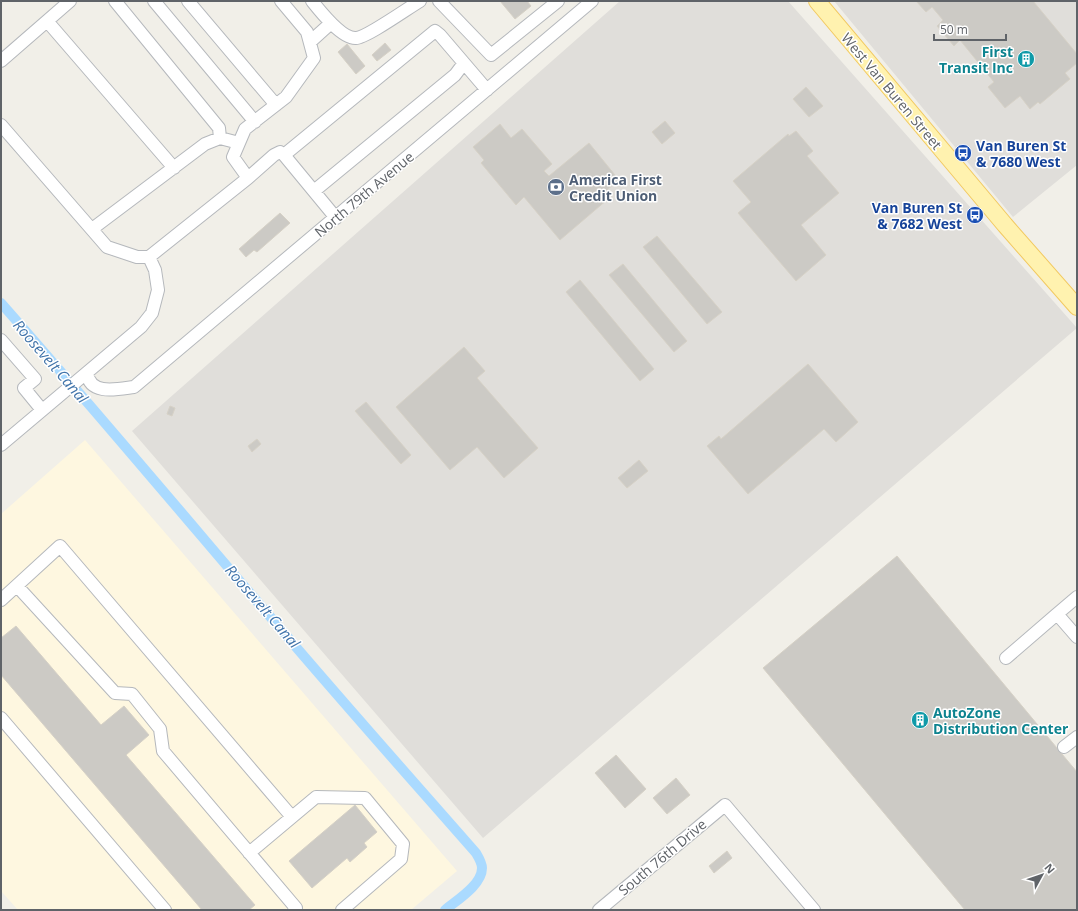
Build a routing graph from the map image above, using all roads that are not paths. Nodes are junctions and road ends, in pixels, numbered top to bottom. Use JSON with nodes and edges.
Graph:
{"nodes":[{"id":1,"x":70,"y":1,"type":"edge"},
{"id":2,"x":115,"y":1,"type":"edge"},
{"id":3,"x":154,"y":1,"type":"edge"},
{"id":4,"x":188,"y":1,"type":"edge"},
{"id":5,"x":281,"y":1,"type":"edge"},
{"id":6,"x":312,"y":1,"type":"edge"},
{"id":7,"x":420,"y":1,"type":"edge"},
{"id":8,"x":439,"y":1,"type":"edge"},
{"id":9,"x":558,"y":1,"type":"edge"},
{"id":10,"x":592,"y":1,"type":"edge"},
{"id":11,"x":817,"y":1,"type":"edge"},
{"id":12,"x":47,"y":21,"type":"junction"},
{"id":13,"x":331,"y":23,"type":"junction"},
{"id":14,"x":310,"y":42,"type":"junction"},
{"id":15,"x":1,"y":61,"type":"edge"},
{"id":16,"x":464,"y":63,"type":"junction"},
{"id":17,"x":487,"y":90,"type":"junction"},
{"id":18,"x":276,"y":105,"type":"junction"},
{"id":19,"x":255,"y":122,"type":"junction"},
{"id":20,"x":1,"y":125,"type":"edge"},
{"id":21,"x":220,"y":138,"type":"junction"},
{"id":22,"x":239,"y":143,"type":"junction"},
{"id":23,"x":284,"y":155,"type":"junction"},
{"id":24,"x":174,"y":168,"type":"junction"},
{"id":25,"x":248,"y":178,"type":"junction"},
{"id":26,"x":314,"y":191,"type":"junction"},
{"id":27,"x":336,"y":218,"type":"junction"},
{"id":28,"x":92,"y":229,"type":"junction"},
{"id":29,"x":149,"y":257,"type":"junction"},
{"id":30,"x":1077,"y":307,"type":"edge"},
{"id":31,"x":1,"y":340,"type":"edge"},
{"id":32,"x":83,"y":376,"type":"junction"},
{"id":33,"x":42,"y":410,"type":"junction"},
{"id":34,"x":1,"y":445,"type":"edge"},
{"id":35,"x":17,"y":586,"type":"junction"},
{"id":36,"x":1077,"y":597,"type":"edge"},
{"id":37,"x":1,"y":600,"type":"edge"},
{"id":38,"x":1057,"y":614,"type":"junction"},
{"id":39,"x":1077,"y":637,"type":"edge"},
{"id":40,"x":1006,"y":658,"type":"dead end"},
{"id":41,"x":1,"y":718,"type":"edge"},
{"id":42,"x":1077,"y":737,"type":"edge"},
{"id":43,"x":1064,"y":748,"type":"dead end"},
{"id":44,"x":292,"y":817,"type":"junction"},
{"id":45,"x":249,"y":853,"type":"junction"},
{"id":46,"x":296,"y":909,"type":"edge"},
{"id":47,"x":165,"y":910,"type":"edge"},
{"id":48,"x":342,"y":910,"type":"edge"},
{"id":49,"x":599,"y":910,"type":"edge"},
{"id":50,"x":814,"y":910,"type":"edge"}],
"edges":[{"from":1,"to":12,"type":"street"},
{"from":2,"to":21,"type":"street"},
{"from":3,"to":19,"type":"street"},
{"from":4,"to":18,"type":"street"},
{"from":5,"to":14,"type":"street"},
{"from":6,"to":13,"type":"street"},
{"from":7,"to":13,"type":"street"},
{"from":8,"to":9,"type":"street"},
{"from":10,"to":17,"type":"street","name":"North 79th Avenue"},
{"from":11,"to":30,"type":"main road","name":"West Van Buren Street"},
{"from":12,"to":15,"type":"street"},
{"from":12,"to":24,"type":"street"},
{"from":13,"to":14,"type":"street"},
{"from":14,"to":18,"type":"street"},
{"from":16,"to":17,"type":"street"},
{"from":16,"to":23,"type":"street"},
{"from":16,"to":26,"type":"street"},
{"from":17,"to":27,"type":"street","name":"North 79th Avenue"},
{"from":18,"to":19,"type":"street"},
{"from":19,"to":22,"type":"street"},
{"from":20,"to":28,"type":"street"},
{"from":21,"to":22,"type":"street"},
{"from":21,"to":24,"type":"street"},
{"from":22,"to":25,"type":"street"},
{"from":23,"to":25,"type":"street"},
{"from":23,"to":26,"type":"street"},
{"from":24,"to":28,"type":"street"},
{"from":25,"to":29,"type":"street"},
{"from":26,"to":27,"type":"street"},
{"from":27,"to":32,"type":"street","name":"North 79th Avenue"},
{"from":28,"to":29,"type":"street"},
{"from":29,"to":32,"type":"street"},
{"from":31,"to":33,"type":"street"},
{"from":32,"to":33,"type":"street"},
{"from":33,"to":34,"type":"street"},
{"from":35,"to":37,"type":"street"},
{"from":35,"to":44,"type":"street"},
{"from":35,"to":45,"type":"street"},
{"from":36,"to":38,"type":"street"},
{"from":38,"to":39,"type":"street"},
{"from":38,"to":40,"type":"street"},
{"from":41,"to":47,"type":"street"},
{"from":42,"to":43,"type":"street"},
{"from":44,"to":45,"type":"street"},
{"from":44,"to":48,"type":"street"},
{"from":45,"to":46,"type":"street"},
{"from":49,"to":50,"type":"street","name":"South 76th Drive"}]}
